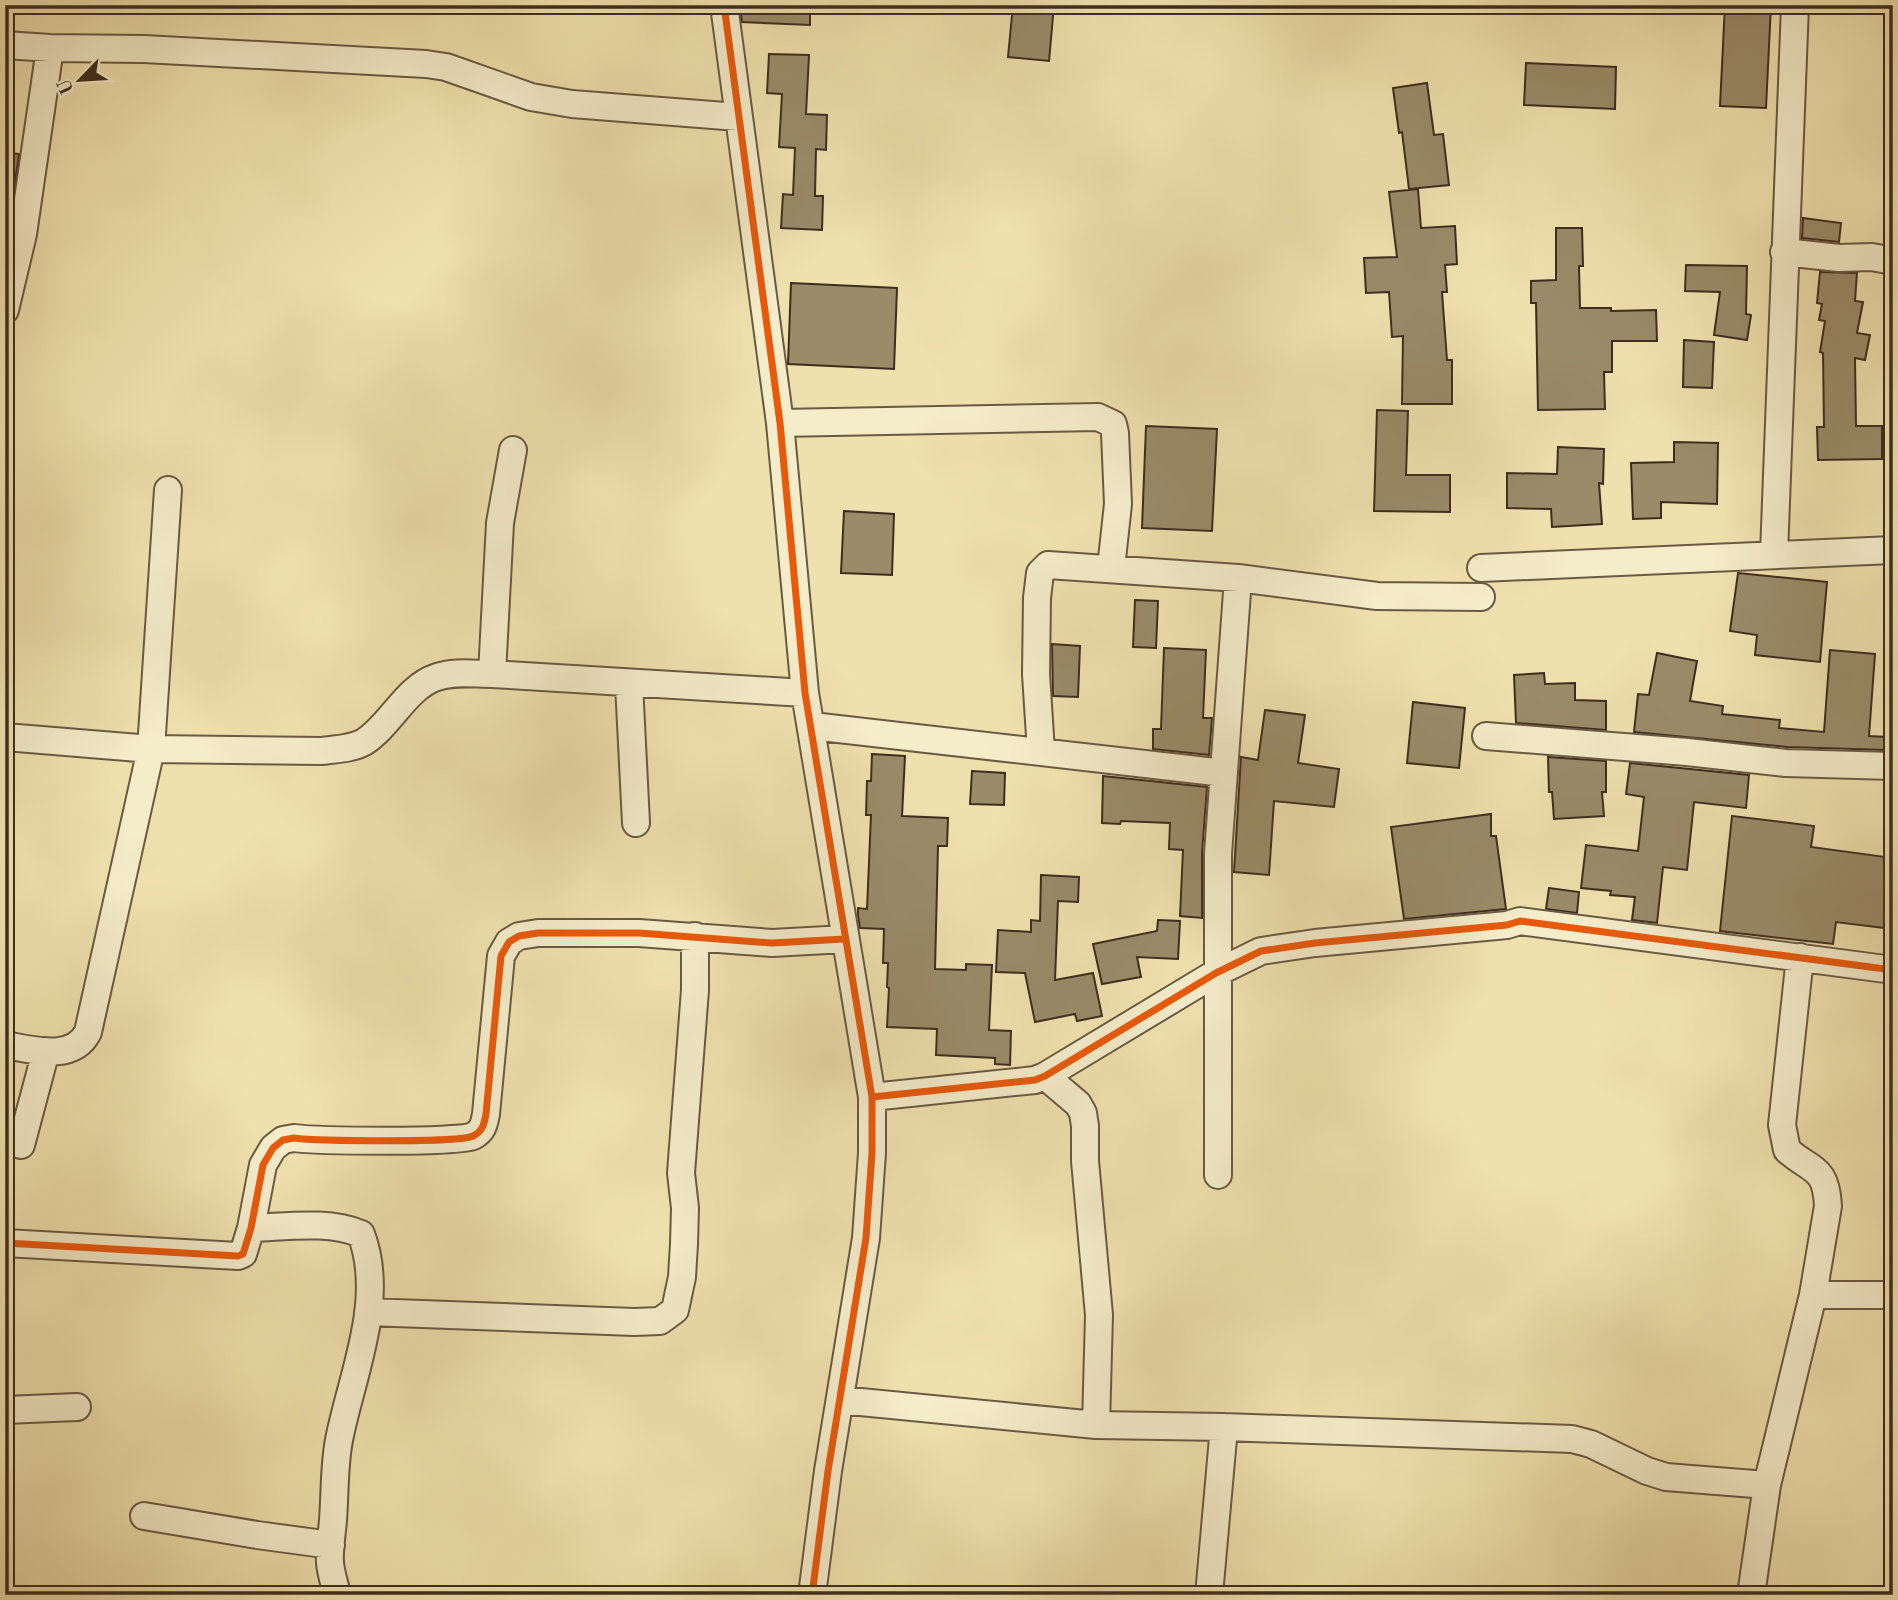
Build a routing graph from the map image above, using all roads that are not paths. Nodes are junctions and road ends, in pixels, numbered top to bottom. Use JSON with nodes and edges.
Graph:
{"nodes":[{"id":1,"x":724,"y":5,"type":"edge"},
{"id":2,"x":1795,"y":5,"type":"edge"},
{"id":3,"x":5,"y":45,"type":"edge"},
{"id":4,"x":50,"y":48,"type":"junction"},
{"id":5,"x":738,"y":117,"type":"junction"},
{"id":6,"x":1784,"y":251,"type":"junction"},
{"id":7,"x":1893,"y":261,"type":"edge"},
{"id":8,"x":5,"y":310,"type":"edge"},
{"id":9,"x":780,"y":423,"type":"junction"},
{"id":10,"x":513,"y":450,"type":"dead end"},
{"id":11,"x":167,"y":490,"type":"dead end"},
{"id":12,"x":1893,"y":550,"type":"edge"},
{"id":13,"x":1774,"y":554,"type":"junction"},
{"id":14,"x":1111,"y":568,"type":"junction"},
{"id":15,"x":1481,"y":568,"type":"dead end"},
{"id":16,"x":1238,"y":578,"type":"junction"},
{"id":17,"x":1481,"y":597,"type":"dead end"},
{"id":18,"x":492,"y":674,"type":"junction"},
{"id":19,"x":629,"y":684,"type":"junction"},
{"id":20,"x":805,"y":693,"type":"junction"},
{"id":21,"x":812,"y":726,"type":"junction"},
{"id":22,"x":1486,"y":736,"type":"dead end"},
{"id":23,"x":5,"y":737,"type":"edge"},
{"id":24,"x":151,"y":749,"type":"junction"},
{"id":25,"x":1041,"y":752,"type":"junction"},
{"id":26,"x":1893,"y":766,"type":"edge"},
{"id":27,"x":1224,"y":773,"type":"junction"},
{"id":28,"x":636,"y":823,"type":"dead end"},
{"id":29,"x":695,"y":936,"type":"junction"},
{"id":30,"x":845,"y":939,"type":"junction"},
{"id":31,"x":1800,"y":957,"type":"junction"},
{"id":32,"x":1893,"y":970,"type":"edge"},
{"id":33,"x":1216,"y":973,"type":"junction"},
{"id":34,"x":5,"y":1045,"type":"edge"},
{"id":35,"x":46,"y":1051,"type":"junction"},
{"id":36,"x":1045,"y":1076,"type":"junction"},
{"id":37,"x":872,"y":1097,"type":"junction"},
{"id":38,"x":22,"y":1145,"type":"dead end"},
{"id":39,"x":1218,"y":1175,"type":"dead end"},
{"id":40,"x":251,"y":1228,"type":"junction"},
{"id":41,"x":5,"y":1243,"type":"edge"},
{"id":42,"x":1813,"y":1294,"type":"junction"},
{"id":43,"x":1893,"y":1295,"type":"edge"},
{"id":44,"x":368,"y":1312,"type":"junction"},
{"id":45,"x":840,"y":1400,"type":"junction"},
{"id":46,"x":77,"y":1407,"type":"dead end"},
{"id":47,"x":5,"y":1410,"type":"edge"},
{"id":48,"x":1096,"y":1425,"type":"junction"},
{"id":49,"x":1224,"y":1427,"type":"junction"},
{"id":50,"x":1767,"y":1485,"type":"junction"},
{"id":51,"x":144,"y":1516,"type":"dead end"},
{"id":52,"x":331,"y":1545,"type":"junction"},
{"id":53,"x":337,"y":1595,"type":"edge"},
{"id":54,"x":812,"y":1595,"type":"edge"},
{"id":55,"x":1209,"y":1595,"type":"edge"},
{"id":56,"x":1751,"y":1595,"type":"edge"}],
"edges":[{"from":1,"to":5,"type":"street"},
{"from":2,"to":6,"type":"street"},
{"from":3,"to":4,"type":"street"},
{"from":4,"to":5,"type":"street"},
{"from":4,"to":8,"type":"street"},
{"from":5,"to":9,"type":"street"},
{"from":6,"to":7,"type":"street"},
{"from":6,"to":13,"type":"street"},
{"from":9,"to":14,"type":"street"},
{"from":9,"to":20,"type":"street"},
{"from":10,"to":18,"type":"street"},
{"from":11,"to":24,"type":"street"},
{"from":12,"to":13,"type":"street"},
{"from":13,"to":15,"type":"street"},
{"from":14,"to":16,"type":"street"},
{"from":14,"to":25,"type":"street"},
{"from":16,"to":17,"type":"street"},
{"from":16,"to":27,"type":"street"},
{"from":18,"to":19,"type":"street"},
{"from":18,"to":24,"type":"street"},
{"from":19,"to":20,"type":"street"},
{"from":19,"to":28,"type":"street"},
{"from":20,"to":21,"type":"street"},
{"from":21,"to":25,"type":"street"},
{"from":21,"to":30,"type":"street"},
{"from":22,"to":26,"type":"street"},
{"from":23,"to":24,"type":"street"},
{"from":24,"to":35,"type":"street"},
{"from":25,"to":27,"type":"street"},
{"from":27,"to":33,"type":"street"},
{"from":29,"to":30,"type":"street"},
{"from":29,"to":40,"type":"street"},
{"from":29,"to":44,"type":"street"},
{"from":30,"to":37,"type":"street"},
{"from":31,"to":32,"type":"street"},
{"from":31,"to":33,"type":"street"},
{"from":31,"to":42,"type":"street"},
{"from":33,"to":36,"type":"street"},
{"from":33,"to":39,"type":"street"},
{"from":34,"to":35,"type":"street"},
{"from":35,"to":38,"type":"street"},
{"from":36,"to":37,"type":"street"},
{"from":36,"to":48,"type":"street"},
{"from":37,"to":45,"type":"street"},
{"from":40,"to":41,"type":"street"},
{"from":40,"to":44,"type":"street"},
{"from":42,"to":43,"type":"street"},
{"from":42,"to":50,"type":"street"},
{"from":44,"to":52,"type":"street"},
{"from":45,"to":48,"type":"street"},
{"from":45,"to":54,"type":"street"},
{"from":46,"to":47,"type":"street"},
{"from":48,"to":49,"type":"street"},
{"from":49,"to":50,"type":"street"},
{"from":49,"to":55,"type":"street"},
{"from":50,"to":56,"type":"street"},
{"from":51,"to":52,"type":"street"},
{"from":52,"to":53,"type":"street"}]}
